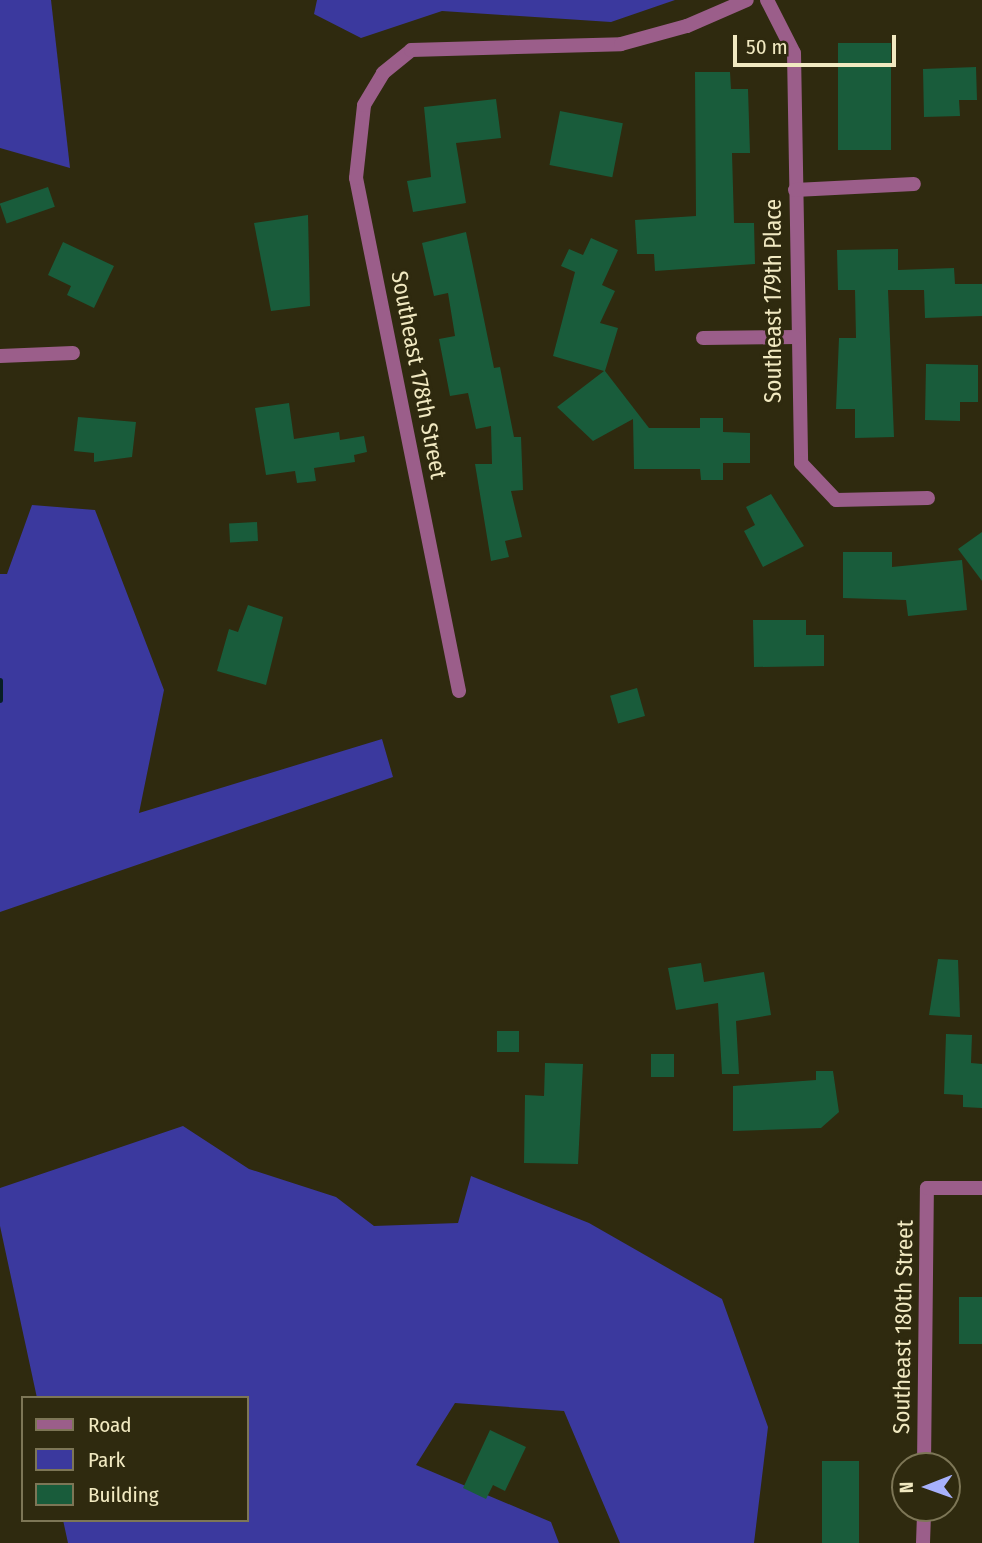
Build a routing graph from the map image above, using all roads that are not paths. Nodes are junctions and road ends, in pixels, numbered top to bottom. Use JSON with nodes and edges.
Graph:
{"nodes":[{"id":1,"x":747,"y":0,"type":"edge"},
{"id":2,"x":767,"y":0,"type":"edge"},
{"id":3,"x":914,"y":184,"type":"dead end"},
{"id":4,"x":795,"y":190,"type":"junction"},
{"id":5,"x":795,"y":337,"type":"junction"},
{"id":6,"x":703,"y":338,"type":"dead end"},
{"id":7,"x":73,"y":353,"type":"dead end"},
{"id":8,"x":0,"y":356,"type":"edge"},
{"id":9,"x":928,"y":498,"type":"dead end"},
{"id":10,"x":459,"y":691,"type":"dead end"},
{"id":11,"x":982,"y":1188,"type":"edge"},
{"id":12,"x":924,"y":1452,"type":"edge"},
{"id":13,"x":924,"y":1522,"type":"edge"},
{"id":14,"x":923,"y":1543,"type":"edge"}],
"edges":[{"from":1,"to":10,"type":"street","name":"Southeast 178th Street"},
{"from":2,"to":4,"type":"street","name":"Southeast 179th Place"},
{"from":3,"to":4,"type":"street"},
{"from":4,"to":5,"type":"street","name":"Southeast 179th Place"},
{"from":5,"to":6,"type":"street"},
{"from":5,"to":9,"type":"street","name":"Southeast 179th Place"},
{"from":7,"to":8,"type":"street"},
{"from":11,"to":12,"type":"street","name":"Southeast 180th Street"},
{"from":13,"to":14,"type":"street"}]}
